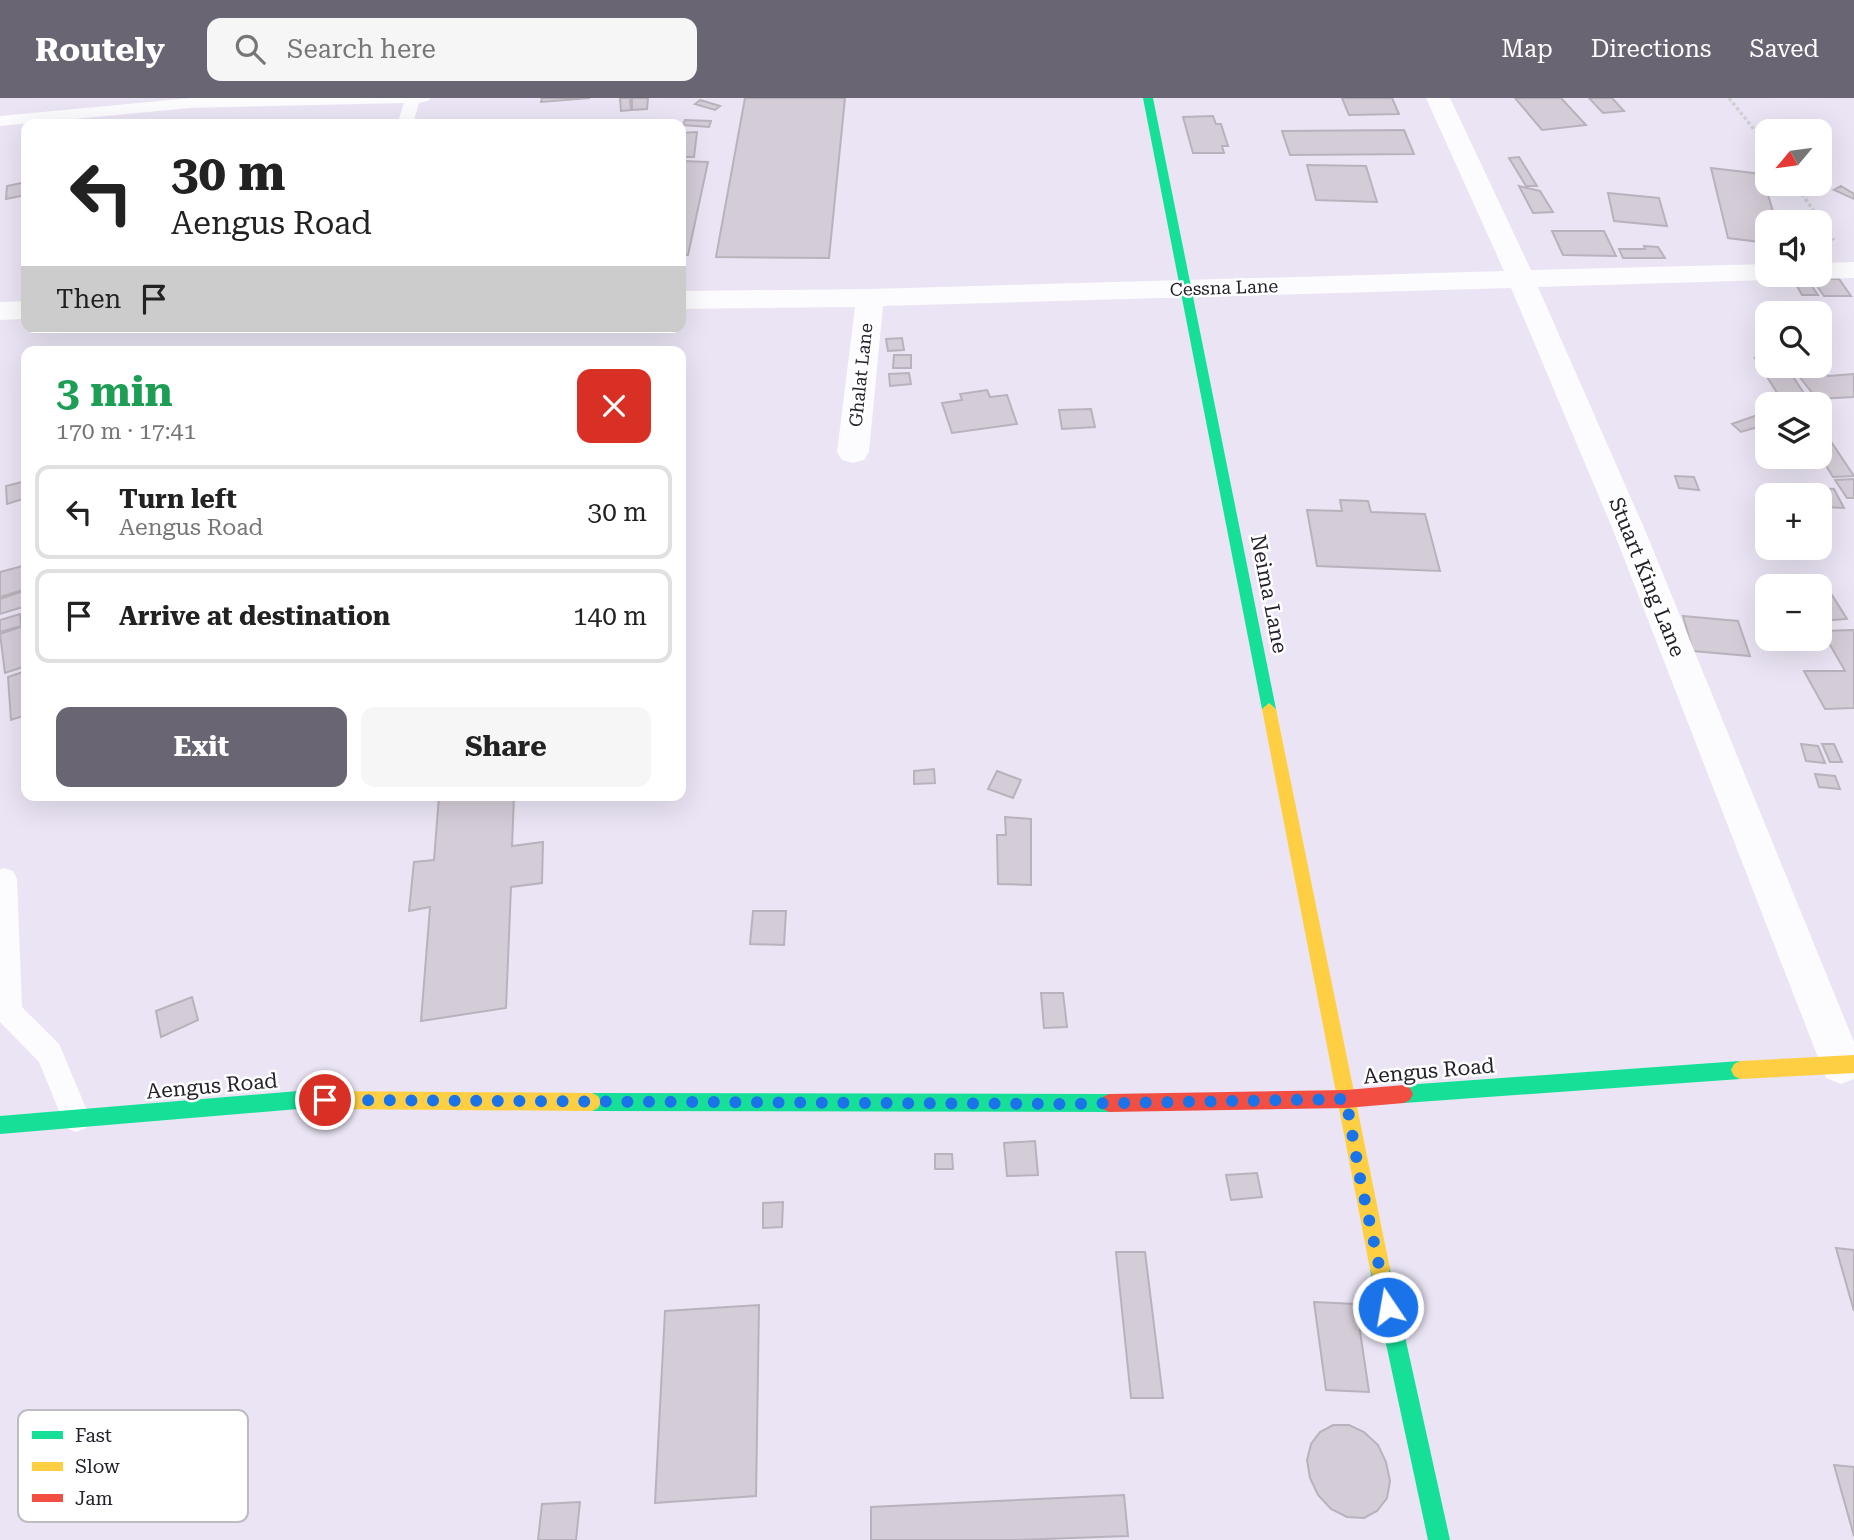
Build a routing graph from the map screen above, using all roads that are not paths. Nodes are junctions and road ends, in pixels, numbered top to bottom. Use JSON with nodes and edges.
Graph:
{"nodes":[{"id":1,"x":423,"y":98,"type":"edge"},
{"id":2,"x":1148,"y":98,"type":"edge"},
{"id":3,"x":1438,"y":98,"type":"edge"},
{"id":4,"x":413,"y":99,"type":"edge"},
{"id":5,"x":191,"y":103,"type":"junction"},
{"id":6,"x":21,"y":119,"type":"edge"},
{"id":7,"x":21,"y":119,"type":"edge"},
{"id":8,"x":186,"y":119,"type":"edge"},
{"id":9,"x":407,"y":119,"type":"edge"},
{"id":10,"x":0,"y":121,"type":"edge"},
{"id":11,"x":1755,"y":272,"type":"edge"},
{"id":12,"x":1521,"y":279,"type":"junction"},
{"id":13,"x":1188,"y":289,"type":"junction"},
{"id":14,"x":870,"y":298,"type":"junction"},
{"id":15,"x":686,"y":300,"type":"edge"},
{"id":16,"x":21,"y":310,"type":"edge"},
{"id":17,"x":0,"y":311,"type":"edge"},
{"id":18,"x":853,"y":452,"type":"dead end"},
{"id":19,"x":4,"y":879,"type":"dead end"},
{"id":20,"x":1847,"y":1063,"type":"edge"},
{"id":21,"x":1346,"y":1099,"type":"junction"},
{"id":22,"x":76,"y":1118,"type":"junction"},
{"id":23,"x":0,"y":1125,"type":"edge"},
{"id":24,"x":1439,"y":1540,"type":"edge"}],
"edges":[{"from":1,"to":4,"type":"lane"},
{"from":2,"to":13,"type":"street","name":"Neima Lane"},
{"from":3,"to":12,"type":"street","name":"Stuart King Lane"},
{"from":4,"to":5,"type":"lane"},
{"from":4,"to":9,"type":"lane"},
{"from":5,"to":6,"type":"lane"},
{"from":5,"to":8,"type":"lane"},
{"from":7,"to":10,"type":"lane"},
{"from":11,"to":12,"type":"street","name":"Cessna Lane"},
{"from":12,"to":13,"type":"street","name":"Cessna Lane"},
{"from":12,"to":20,"type":"street","name":"Stuart King Lane"},
{"from":13,"to":14,"type":"street","name":"Cessna Lane"},
{"from":13,"to":21,"type":"street","name":"Neima Lane"},
{"from":14,"to":15,"type":"street","name":"Cessna Lane"},
{"from":14,"to":18,"type":"street","name":"Ghalat Lane"},
{"from":16,"to":17,"type":"street"},
{"from":19,"to":22,"type":"lane"},
{"from":20,"to":21,"type":"street","name":"Aengus Road"},
{"from":21,"to":22,"type":"street","name":"Aengus Road"},
{"from":21,"to":24,"type":"street","name":"Neima Lane"},
{"from":22,"to":23,"type":"street","name":"Aengus Road"}]}
